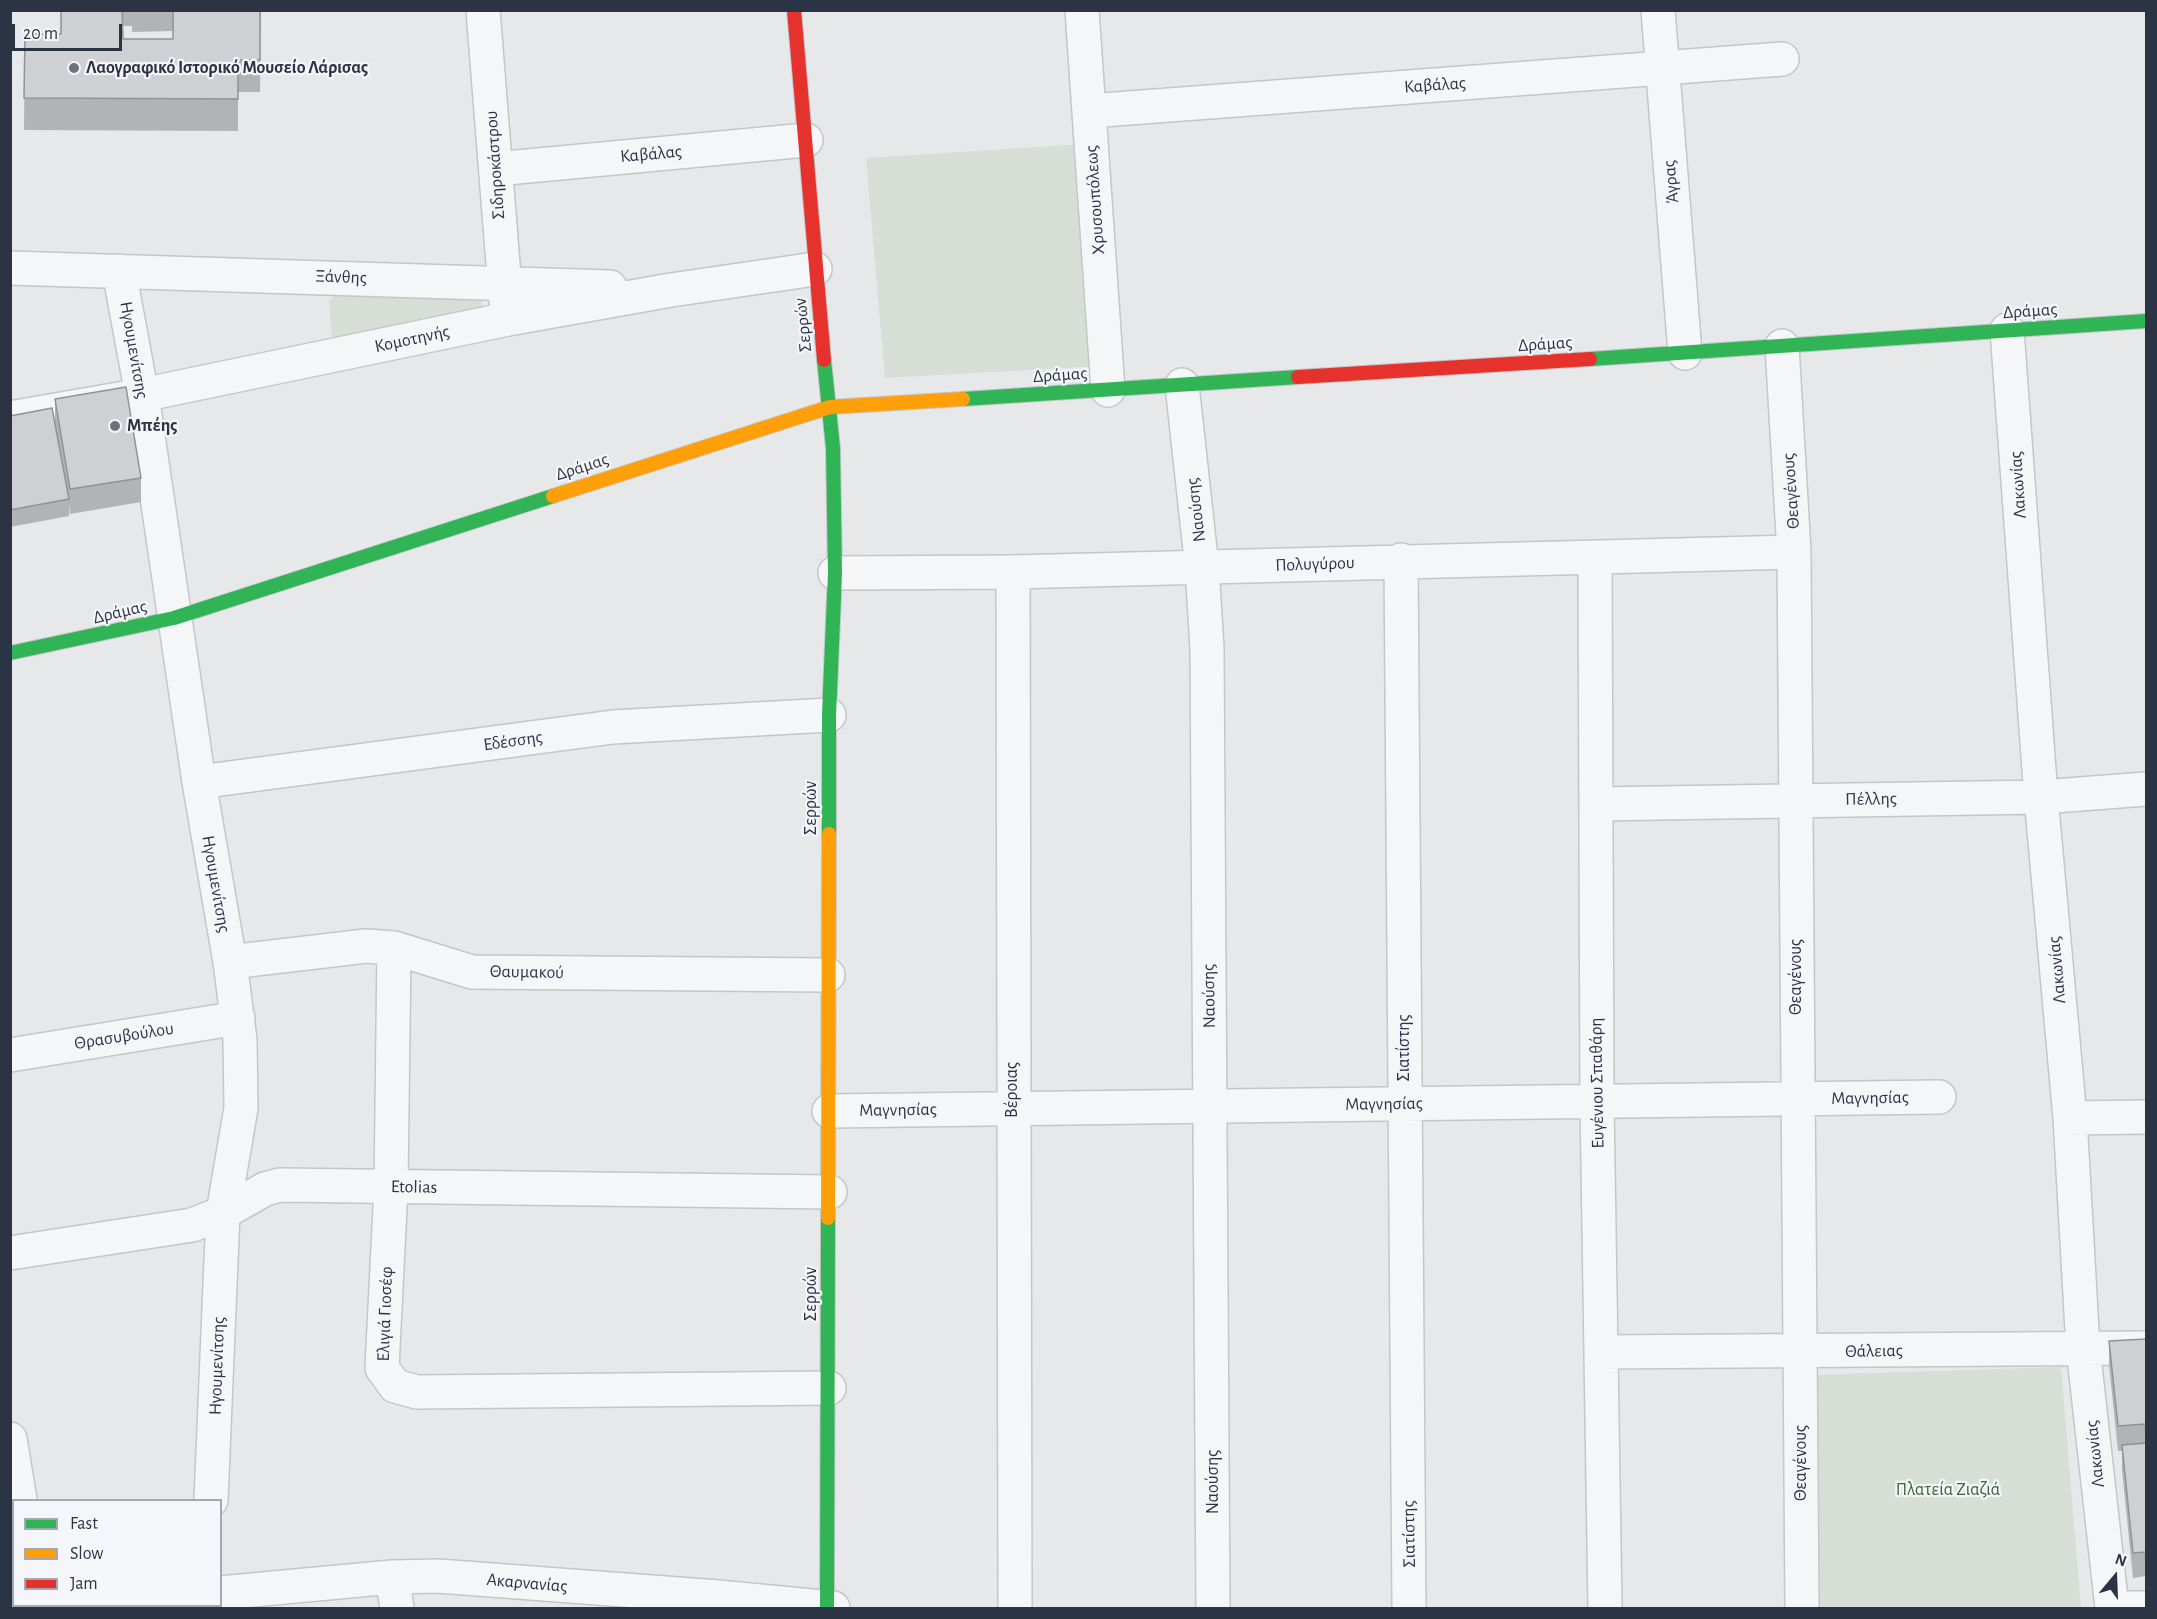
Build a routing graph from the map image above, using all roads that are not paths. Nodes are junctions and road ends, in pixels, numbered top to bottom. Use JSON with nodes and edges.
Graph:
{"nodes":[{"id":1,"x":483,"y":10,"type":"edge"},
{"id":2,"x":794,"y":10,"type":"edge"},
{"id":3,"x":1082,"y":10,"type":"edge"},
{"id":4,"x":1658,"y":10,"type":"edge"},
{"id":5,"x":1782,"y":59,"type":"dead end"},
{"id":6,"x":1662,"y":68,"type":"junction"},
{"id":7,"x":1089,"y":111,"type":"junction"},
{"id":8,"x":806,"y":140,"type":"junction"},
{"id":9,"x":496,"y":168,"type":"junction"},
{"id":10,"x":10,"y":268,"type":"edge"},
{"id":11,"x":815,"y":269,"type":"junction"},
{"id":12,"x":119,"y":271,"type":"junction"},
{"id":13,"x":503,"y":282,"type":"junction"},
{"id":14,"x":671,"y":290,"type":"junction"},
{"id":15,"x":508,"y":319,"type":"junction"},
{"id":16,"x":2146,"y":321,"type":"edge"},
{"id":17,"x":2007,"y":330,"type":"junction"},
{"id":18,"x":1782,"y":346,"type":"junction"},
{"id":19,"x":1685,"y":353,"type":"junction"},
{"id":20,"x":1182,"y":385,"type":"junction"},
{"id":21,"x":1108,"y":390,"type":"junction"},
{"id":22,"x":142,"y":395,"type":"junction"},
{"id":23,"x":830,"y":407,"type":"junction"},
{"id":24,"x":10,"y":418,"type":"edge"},
{"id":25,"x":1794,"y":552,"type":"junction"},
{"id":26,"x":1595,"y":557,"type":"junction"},
{"id":27,"x":1401,"y":560,"type":"junction"},
{"id":28,"x":1203,"y":568,"type":"junction"},
{"id":29,"x":1013,"y":572,"type":"junction"},
{"id":30,"x":835,"y":573,"type":"junction"},
{"id":31,"x":174,"y":618,"type":"junction"},
{"id":32,"x":10,"y":653,"type":"edge"},
{"id":33,"x":829,"y":715,"type":"junction"},
{"id":34,"x":199,"y":782,"type":"junction"},
{"id":35,"x":2146,"y":789,"type":"edge"},
{"id":36,"x":2041,"y":797,"type":"junction"},
{"id":37,"x":1797,"y":801,"type":"junction"},
{"id":38,"x":1596,"y":804,"type":"junction"},
{"id":39,"x":394,"y":948,"type":"junction"},
{"id":40,"x":230,"y":962,"type":"junction"},
{"id":41,"x":828,"y":975,"type":"junction"},
{"id":42,"x":238,"y":1018,"type":"junction"},
{"id":43,"x":10,"y":1055,"type":"edge"},
{"id":44,"x":1940,"y":1097,"type":"dead end"},
{"id":45,"x":1796,"y":1098,"type":"junction"},
{"id":46,"x":1597,"y":1101,"type":"junction"},
{"id":47,"x":1405,"y":1103,"type":"junction"},
{"id":48,"x":1211,"y":1106,"type":"junction"},
{"id":49,"x":1012,"y":1109,"type":"junction"},
{"id":50,"x":829,"y":1111,"type":"junction"},
{"id":51,"x":2070,"y":1118,"type":"junction"},
{"id":52,"x":2146,"y":1118,"type":"edge"},
{"id":53,"x":391,"y":1187,"type":"junction"},
{"id":54,"x":830,"y":1192,"type":"junction"},
{"id":55,"x":223,"y":1213,"type":"junction"},
{"id":56,"x":10,"y":1254,"type":"edge"},
{"id":57,"x":2083,"y":1348,"type":"junction"},
{"id":58,"x":2146,"y":1348,"type":"edge"},
{"id":59,"x":1602,"y":1352,"type":"junction"},
{"id":60,"x":1801,"y":1352,"type":"junction"},
{"id":61,"x":829,"y":1388,"type":"junction"},
{"id":62,"x":11,"y":1441,"type":"edge"},
{"id":63,"x":20,"y":1499,"type":"edge"},
{"id":64,"x":211,"y":1499,"type":"edge"},
{"id":65,"x":392,"y":1577,"type":"junction"},
{"id":66,"x":222,"y":1593,"type":"edge"},
{"id":67,"x":397,"y":1608,"type":"edge"},
{"id":68,"x":830,"y":1608,"type":"edge"},
{"id":69,"x":1015,"y":1608,"type":"edge"},
{"id":70,"x":1213,"y":1608,"type":"edge"},
{"id":71,"x":1409,"y":1608,"type":"edge"},
{"id":72,"x":1605,"y":1608,"type":"edge"},
{"id":73,"x":1802,"y":1608,"type":"edge"},
{"id":74,"x":2112,"y":1608,"type":"edge"},
{"id":75,"x":2118,"y":1608,"type":"edge"},
{"id":76,"x":2146,"y":1608,"type":"edge"}],
"edges":[{"from":1,"to":9,"type":"street","name":"Σιδηροκάστρου"},
{"from":2,"to":8,"type":"street","name":"Σερρών"},
{"from":3,"to":7,"type":"street","name":"Χρυσουπόλεως"},
{"from":4,"to":6,"type":"street","name":"Άγρας"},
{"from":5,"to":6,"type":"street","name":"Καβάλας"},
{"from":6,"to":7,"type":"street","name":"Καβάλας"},
{"from":6,"to":19,"type":"street","name":"Άγρας"},
{"from":7,"to":21,"type":"street","name":"Χρυσουπόλεως"},
{"from":8,"to":9,"type":"street","name":"Καβάλας"},
{"from":8,"to":11,"type":"street","name":"Σερρών"},
{"from":9,"to":13,"type":"street","name":"Σιδηροκάστρου"},
{"from":10,"to":12,"type":"street","name":"Ξάνθης"},
{"from":11,"to":14,"type":"street","name":"Κομοτηνής"},
{"from":11,"to":23,"type":"street","name":"Σερρών"},
{"from":12,"to":13,"type":"street","name":"Ξάνθης"},
{"from":12,"to":22,"type":"street","name":"Ηγουμενίτσης"},
{"from":13,"to":14,"type":"street","name":"Ξάνθης"},
{"from":13,"to":15,"type":"street","name":"Σιδηροκάστρου"},
{"from":14,"to":15,"type":"street","name":"Κομοτηνής"},
{"from":15,"to":22,"type":"street","name":"Κομοτηνής"},
{"from":16,"to":17,"type":"street","name":"Δράμας"},
{"from":17,"to":18,"type":"street","name":"Δράμας"},
{"from":17,"to":36,"type":"street","name":"Λακωνίας"},
{"from":18,"to":19,"type":"street","name":"Δράμας"},
{"from":18,"to":25,"type":"street","name":"Θεαγένους"},
{"from":19,"to":20,"type":"street","name":"Δράμας"},
{"from":20,"to":21,"type":"street","name":"Δράμας"},
{"from":20,"to":28,"type":"street","name":"Ναούσης"},
{"from":21,"to":23,"type":"street","name":"Δράμας"},
{"from":22,"to":24,"type":"street","name":"Κομοτηνής"},
{"from":22,"to":31,"type":"street","name":"Ηγουμενίτσης"},
{"from":23,"to":30,"type":"street","name":"Σερρών"},
{"from":23,"to":31,"type":"street","name":"Δράμας"},
{"from":25,"to":26,"type":"street","name":"Πολυγύρου"},
{"from":25,"to":37,"type":"street","name":"Θεαγένους"},
{"from":26,"to":27,"type":"street","name":"Πολυγύρου"},
{"from":26,"to":38,"type":"street","name":"Ευγένιου Σπαθάρη"},
{"from":27,"to":28,"type":"street","name":"Πολυγύρου"},
{"from":27,"to":47,"type":"street","name":"Σιατίστης"},
{"from":28,"to":29,"type":"street","name":"Πολυγύρου"},
{"from":28,"to":48,"type":"street","name":"Ναούσης"},
{"from":29,"to":30,"type":"street","name":"Πολυγύρου"},
{"from":29,"to":49,"type":"street","name":"Βέροιας"},
{"from":30,"to":33,"type":"street","name":"Σερρών"},
{"from":31,"to":32,"type":"street","name":"Δράμας"},
{"from":31,"to":34,"type":"street","name":"Ηγουμενίτσης"},
{"from":33,"to":34,"type":"street","name":"Εδέσσης"},
{"from":33,"to":41,"type":"street","name":"Σερρών"},
{"from":34,"to":40,"type":"street","name":"Ηγουμενίτσης"},
{"from":35,"to":36,"type":"street","name":"Πέλλης"},
{"from":36,"to":37,"type":"street","name":"Πέλλης"},
{"from":36,"to":51,"type":"street","name":"Λακωνίας"},
{"from":37,"to":38,"type":"street","name":"Πέλλης"},
{"from":37,"to":45,"type":"street","name":"Θεαγένους"},
{"from":38,"to":46,"type":"street","name":"Ευγένιου Σπαθάρη"},
{"from":39,"to":40,"type":"street","name":"Θαυμακού"},
{"from":39,"to":41,"type":"street","name":"Θαυμακού"},
{"from":39,"to":53,"type":"street","name":"Ελιγιά Γιοσέφ"},
{"from":40,"to":42,"type":"street","name":"Ηγουμενίτσης"},
{"from":41,"to":50,"type":"street","name":"Σερρών"},
{"from":42,"to":43,"type":"street","name":"Θρασυβούλου"},
{"from":42,"to":55,"type":"street","name":"Ηγουμενίτσης"},
{"from":44,"to":45,"type":"street","name":"Μαγνησίας"},
{"from":45,"to":46,"type":"street","name":"Μαγνησίας"},
{"from":45,"to":60,"type":"street","name":"Θεαγένους"},
{"from":46,"to":47,"type":"street","name":"Μαγνησίας"},
{"from":46,"to":59,"type":"street","name":"Ευγένιου Σπαθάρη"},
{"from":47,"to":48,"type":"street","name":"Μαγνησίας"},
{"from":47,"to":71,"type":"street","name":"Σιατίστης"},
{"from":48,"to":49,"type":"street","name":"Μαγνησίας"},
{"from":48,"to":70,"type":"street","name":"Ναούσης"},
{"from":49,"to":50,"type":"street","name":"Μαγνησίας"},
{"from":49,"to":69,"type":"street","name":"Βέροιας"},
{"from":50,"to":54,"type":"street","name":"Σερρών"},
{"from":51,"to":52,"type":"street"},
{"from":51,"to":57,"type":"street","name":"Λακωνίας"},
{"from":53,"to":54,"type":"street","name":"Etolias"},
{"from":53,"to":55,"type":"street","name":"Etolias"},
{"from":53,"to":61,"type":"street","name":"Ελιγιά Γιοσέφ"},
{"from":54,"to":61,"type":"street","name":"Σερρών"},
{"from":55,"to":56,"type":"street","name":"Etolias"},
{"from":55,"to":64,"type":"street","name":"Ηγουμενίτσης"},
{"from":57,"to":58,"type":"street","name":"Θάλειας"},
{"from":57,"to":60,"type":"street","name":"Θάλειας"},
{"from":57,"to":74,"type":"street","name":"Λακωνίας"},
{"from":59,"to":60,"type":"street","name":"Θάλειας"},
{"from":59,"to":72,"type":"street","name":"Ευγένιου Σπαθάρη"},
{"from":60,"to":73,"type":"street","name":"Θεαγένους"},
{"from":61,"to":68,"type":"street","name":"Σερρών"},
{"from":62,"to":63,"type":"street"},
{"from":65,"to":66,"type":"street","name":"Ακαρνανίας"},
{"from":65,"to":67,"type":"street"},
{"from":65,"to":68,"type":"street","name":"Ακαρνανίας"},
{"from":75,"to":76,"type":"street"}]}
